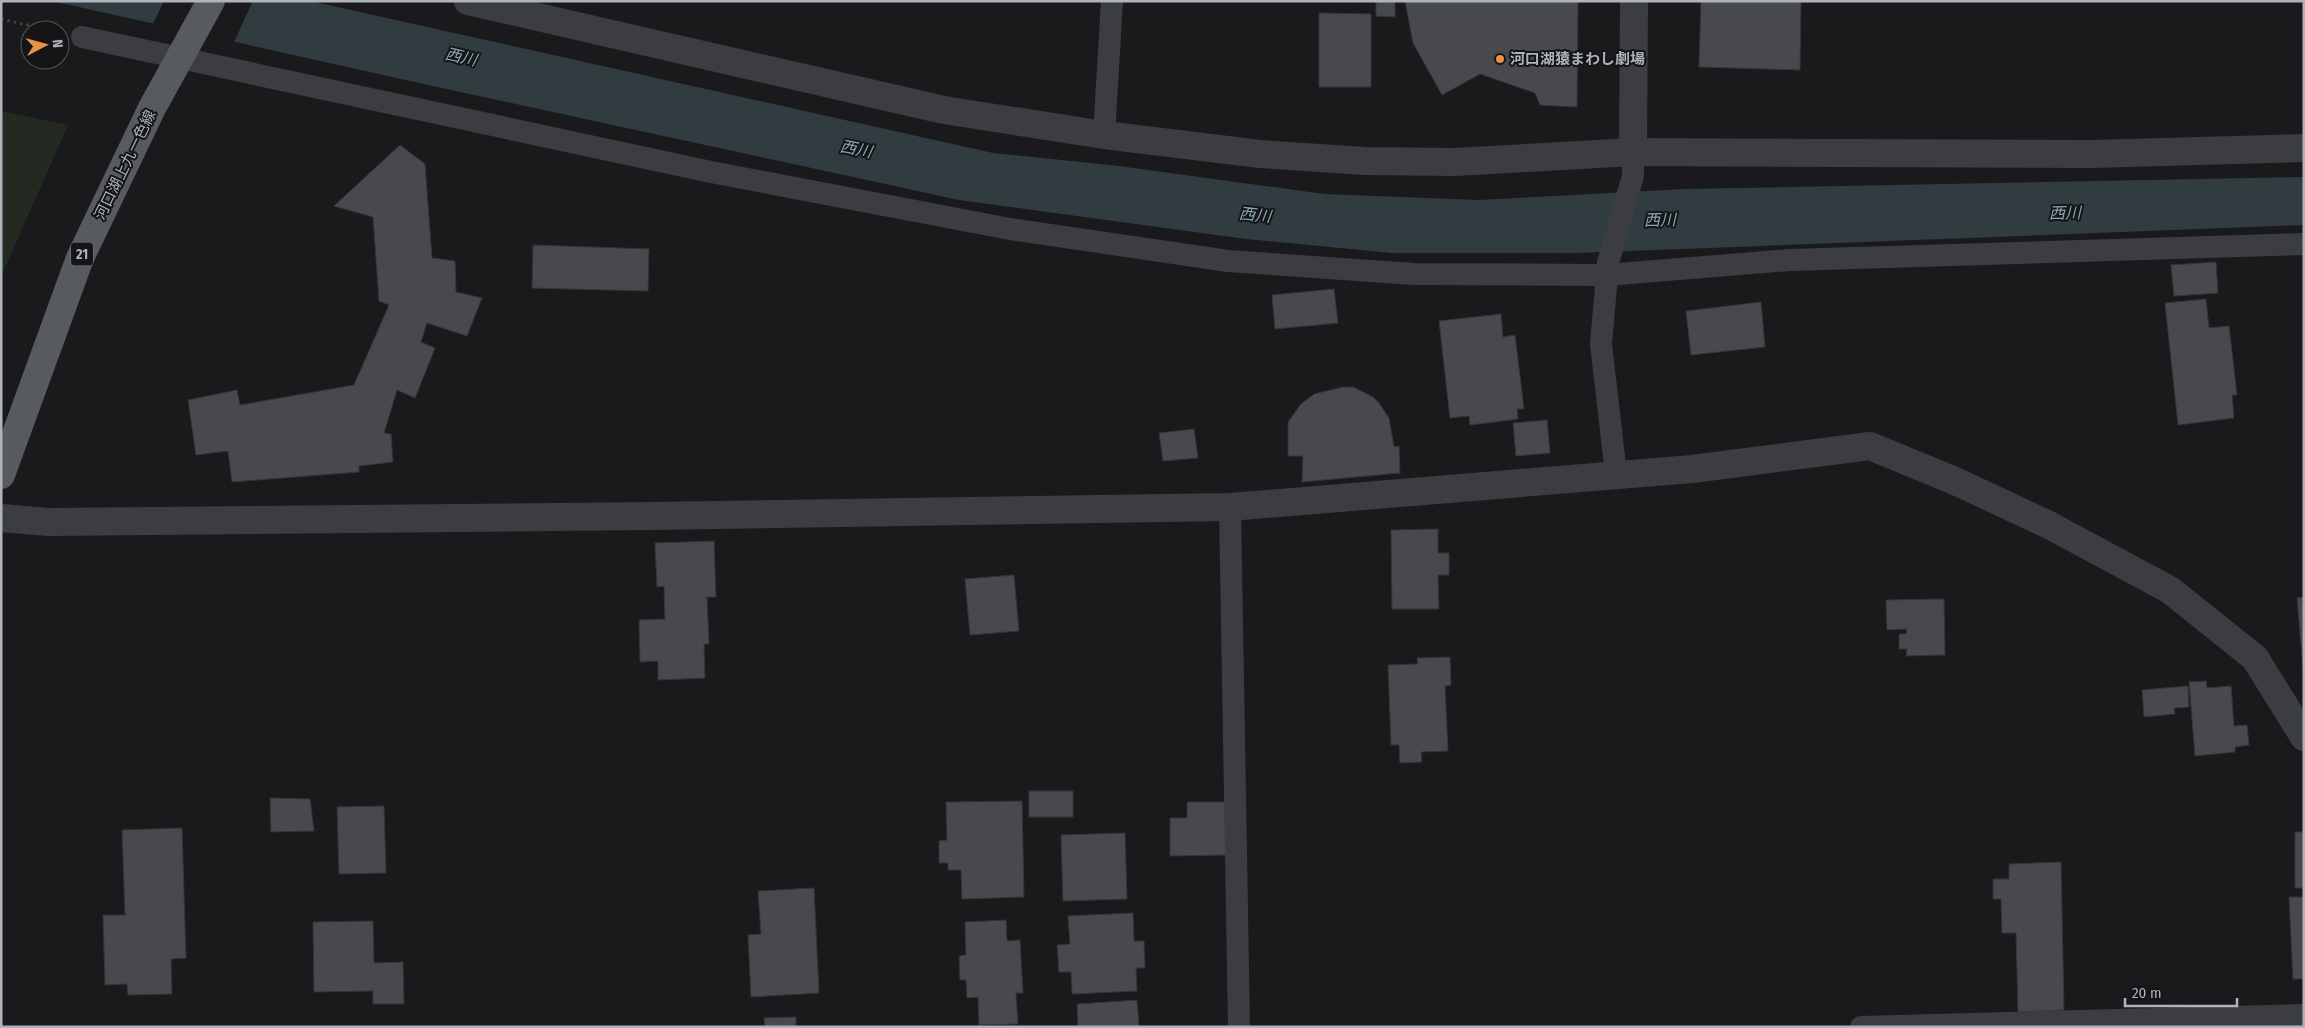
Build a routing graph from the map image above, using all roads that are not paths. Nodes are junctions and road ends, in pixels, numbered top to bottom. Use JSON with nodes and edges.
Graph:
{"nodes":[{"id":1,"x":211,"y":1,"type":"edge"},
{"id":2,"x":468,"y":1,"type":"edge"},
{"id":3,"x":1112,"y":1,"type":"edge"},
{"id":4,"x":1634,"y":1,"type":"edge"},
{"id":5,"x":82,"y":37,"type":"dead end"},
{"id":6,"x":183,"y":51,"type":"junction"},
{"id":7,"x":1104,"y":135,"type":"junction"},
{"id":8,"x":2304,"y":148,"type":"edge"},
{"id":9,"x":1633,"y":164,"type":"junction"},
{"id":10,"x":2304,"y":244,"type":"edge"},
{"id":11,"x":1607,"y":269,"type":"junction"},
{"id":12,"x":1616,"y":474,"type":"junction"},
{"id":13,"x":1,"y":475,"type":"edge"},
{"id":14,"x":1230,"y":507,"type":"junction"},
{"id":15,"x":1,"y":518,"type":"edge"},
{"id":16,"x":2304,"y":737,"type":"edge"},
{"id":17,"x":2304,"y":1015,"type":"edge"},
{"id":18,"x":1239,"y":1027,"type":"edge"},
{"id":19,"x":1861,"y":1027,"type":"edge"}],
"edges":[{"from":1,"to":6,"type":"main road","name":"河口湖上九一色線","number":"21"},
{"from":2,"to":7,"type":"street"},
{"from":3,"to":7,"type":"lane"},
{"from":4,"to":9,"type":"street"},
{"from":5,"to":6,"type":"lane"},
{"from":6,"to":11,"type":"lane"},
{"from":6,"to":13,"type":"main road","name":"河口湖上九一色線","number":"21"},
{"from":7,"to":9,"type":"street"},
{"from":8,"to":9,"type":"street"},
{"from":9,"to":11,"type":"lane"},
{"from":10,"to":11,"type":"lane"},
{"from":11,"to":12,"type":"lane"},
{"from":12,"to":14,"type":"street"},
{"from":12,"to":16,"type":"street"},
{"from":14,"to":15,"type":"street"},
{"from":14,"to":18,"type":"lane"},
{"from":17,"to":19,"type":"lane"}]}
